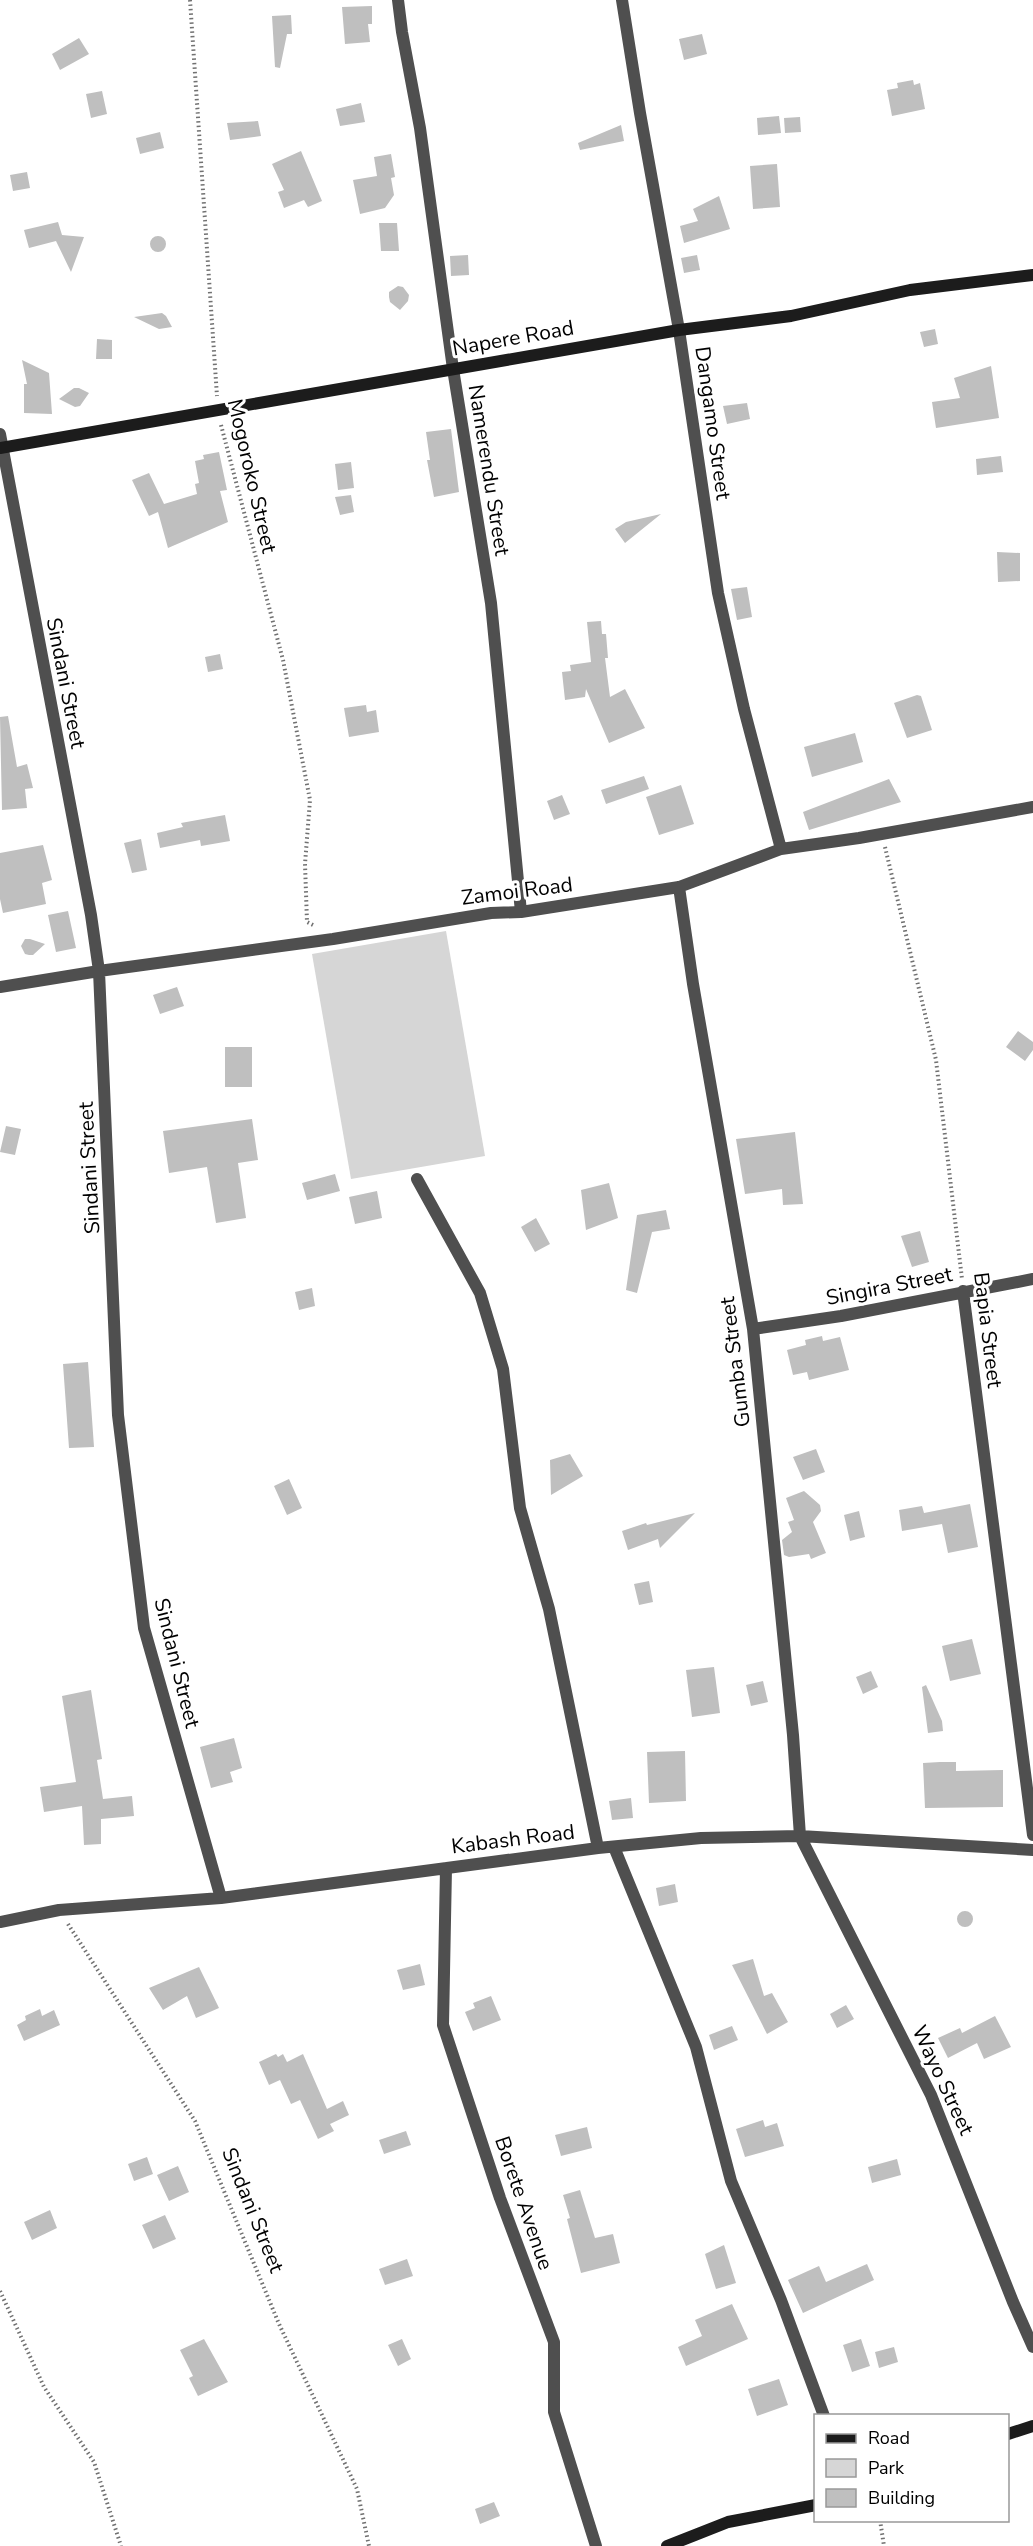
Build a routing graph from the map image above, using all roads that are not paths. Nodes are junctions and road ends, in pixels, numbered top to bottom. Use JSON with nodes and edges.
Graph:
{"nodes":[{"id":1,"x":398,"y":0,"type":"edge"},
{"id":2,"x":622,"y":0,"type":"edge"},
{"id":3,"x":1033,"y":275,"type":"edge"},
{"id":4,"x":679,"y":330,"type":"junction"},
{"id":5,"x":453,"y":369,"type":"junction"},
{"id":6,"x":0,"y":434,"type":"edge"},
{"id":7,"x":1,"y":448,"type":"edge"},
{"id":8,"x":1033,"y":807,"type":"edge"},
{"id":9,"x":781,"y":849,"type":"junction"},
{"id":10,"x":680,"y":887,"type":"junction"},
{"id":11,"x":521,"y":912,"type":"junction"},
{"id":12,"x":99,"y":971,"type":"junction"},
{"id":13,"x":0,"y":987,"type":"edge"},
{"id":14,"x":417,"y":1179,"type":"dead end"},
{"id":15,"x":1033,"y":1279,"type":"edge"},
{"id":16,"x":963,"y":1291,"type":"junction"},
{"id":17,"x":753,"y":1329,"type":"junction"},
{"id":18,"x":1033,"y":1835,"type":"edge"},
{"id":19,"x":800,"y":1836,"type":"junction"},
{"id":20,"x":614,"y":1847,"type":"junction"},
{"id":21,"x":598,"y":1848,"type":"junction"},
{"id":22,"x":1033,"y":1850,"type":"edge"},
{"id":23,"x":446,"y":1868,"type":"junction"},
{"id":24,"x":221,"y":1898,"type":"junction"},
{"id":25,"x":0,"y":1922,"type":"edge"},
{"id":26,"x":1033,"y":2347,"type":"edge"},
{"id":27,"x":824,"y":2414,"type":"edge"},
{"id":28,"x":1033,"y":2426,"type":"edge"},
{"id":29,"x":1009,"y":2434,"type":"edge"},
{"id":30,"x":814,"y":2505,"type":"edge"},
{"id":31,"x":596,"y":2546,"type":"edge"},
{"id":32,"x":667,"y":2546,"type":"edge"}],
"edges":[{"from":1,"to":5,"type":"street","name":"Namerendu Street"},
{"from":2,"to":4,"type":"street","name":"Dangamo Street"},
{"from":3,"to":4,"type":"street","name":"Napere Road"},
{"from":4,"to":5,"type":"street","name":"Napere Road"},
{"from":4,"to":9,"type":"street","name":"Dangamo Street"},
{"from":5,"to":7,"type":"street","name":"Napere Road"},
{"from":5,"to":11,"type":"street","name":"Namerendu Street"},
{"from":6,"to":7,"type":"street","name":"Sindani Street"},
{"from":7,"to":12,"type":"street","name":"Sindani Street"},
{"from":8,"to":9,"type":"street","name":"Zamoi Road"},
{"from":9,"to":10,"type":"street","name":"Zamoi Road"},
{"from":10,"to":11,"type":"street","name":"Zamoi Road"},
{"from":10,"to":17,"type":"street","name":"Gumba Street"},
{"from":11,"to":12,"type":"street","name":"Zamoi Road"},
{"from":12,"to":13,"type":"street","name":"Zamoi Road"},
{"from":12,"to":24,"type":"street","name":"Sindani Street"},
{"from":14,"to":21,"type":"street"},
{"from":15,"to":16,"type":"street","name":"Singira Street"},
{"from":16,"to":17,"type":"street","name":"Singira Street"},
{"from":16,"to":18,"type":"street","name":"Bapia Street"},
{"from":17,"to":19,"type":"street","name":"Gumba Street"},
{"from":19,"to":20,"type":"street","name":"Kabash Road"},
{"from":19,"to":22,"type":"street","name":"Kabash Road"},
{"from":19,"to":26,"type":"street","name":"Wayo Street"},
{"from":20,"to":21,"type":"street","name":"Kabash Road"},
{"from":20,"to":27,"type":"street"},
{"from":21,"to":23,"type":"street","name":"Kabash Road"},
{"from":23,"to":24,"type":"street","name":"Kabash Road"},
{"from":23,"to":31,"type":"street","name":"Borete Avenue"},
{"from":24,"to":25,"type":"street","name":"Kabash Road"},
{"from":28,"to":29,"type":"street"},
{"from":30,"to":32,"type":"street"}]}
